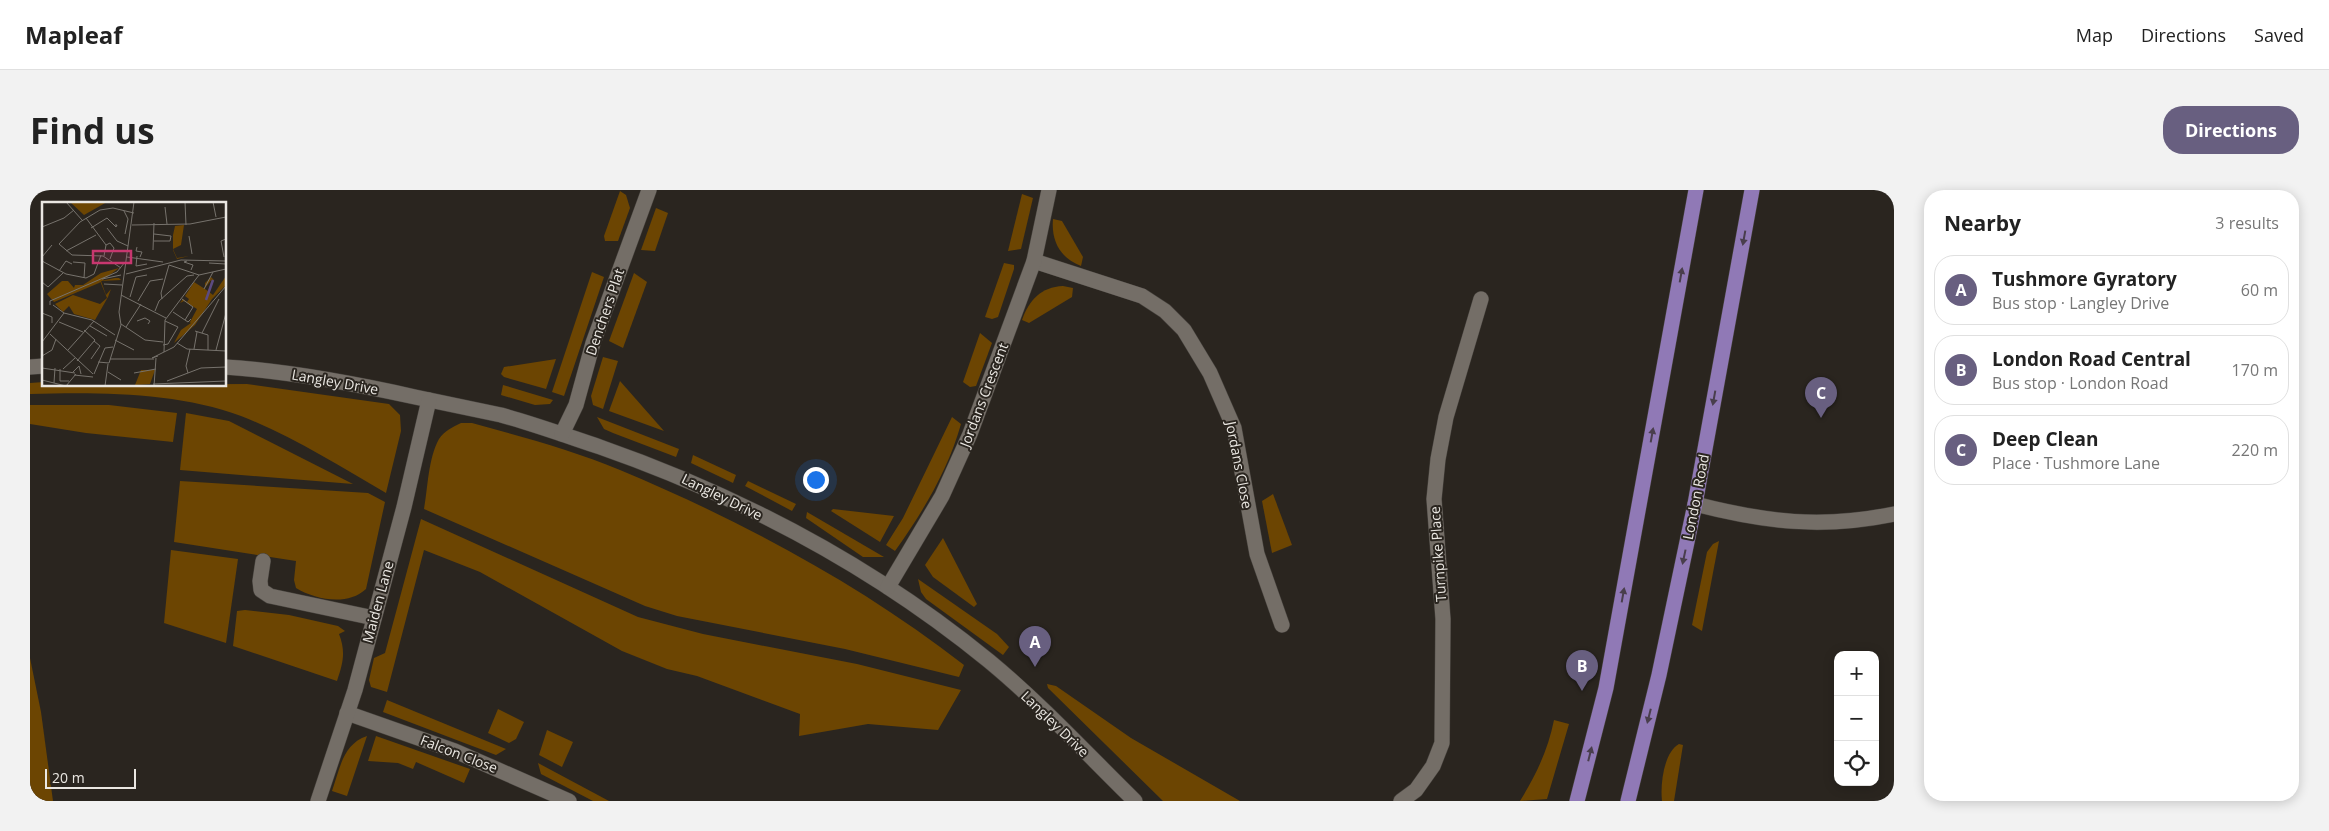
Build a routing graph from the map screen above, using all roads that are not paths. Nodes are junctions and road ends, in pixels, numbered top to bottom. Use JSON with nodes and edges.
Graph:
{"nodes":[{"id":1,"x":649,"y":190,"type":"edge"},
{"id":2,"x":1049,"y":190,"type":"edge"},
{"id":3,"x":1696,"y":190,"type":"edge"},
{"id":4,"x":1752,"y":190,"type":"edge"},
{"id":5,"x":1034,"y":261,"type":"junction"},
{"id":6,"x":1481,"y":299,"type":"dead end"},
{"id":7,"x":226,"y":367,"type":"edge"},
{"id":8,"x":429,"y":400,"type":"junction"},
{"id":9,"x":562,"y":434,"type":"junction"},
{"id":10,"x":1695,"y":504,"type":"junction"},
{"id":11,"x":1894,"y":514,"type":"edge"},
{"id":12,"x":263,"y":561,"type":"dead end"},
{"id":13,"x":888,"y":587,"type":"junction"},
{"id":14,"x":374,"y":618,"type":"junction"},
{"id":15,"x":1282,"y":625,"type":"dead end"},
{"id":16,"x":347,"y":713,"type":"junction"},
{"id":17,"x":318,"y":801,"type":"edge"},
{"id":18,"x":569,"y":801,"type":"edge"},
{"id":19,"x":1135,"y":801,"type":"edge"},
{"id":20,"x":1401,"y":801,"type":"edge"},
{"id":21,"x":1578,"y":801,"type":"edge"},
{"id":22,"x":1628,"y":801,"type":"edge"}],
"edges":[{"from":1,"to":9,"type":"street","name":"Denchers Plat"},
{"from":2,"to":5,"type":"street","name":"Jordans Crescent"},
{"from":21,"to":3,"type":"main road","one_way":true},
{"from":4,"to":10,"type":"main road","name":"London Road","one_way":true},
{"from":5,"to":13,"type":"street","name":"Jordans Crescent"},
{"from":5,"to":15,"type":"street","name":"Jordans Close"},
{"from":6,"to":20,"type":"street","name":"Turnpike Place"},
{"from":7,"to":8,"type":"street","name":"Langley Drive"},
{"from":8,"to":9,"type":"street","name":"Langley Drive"},
{"from":8,"to":14,"type":"street","name":"Maiden Lane"},
{"from":9,"to":13,"type":"street","name":"Langley Drive"},
{"from":10,"to":11,"type":"street"},
{"from":10,"to":22,"type":"main road","name":"London Road","one_way":true},
{"from":12,"to":14,"type":"street"},
{"from":13,"to":19,"type":"street","name":"Langley Drive"},
{"from":14,"to":16,"type":"street","name":"Maiden Lane"},
{"from":16,"to":17,"type":"street","name":"Maiden Lane"},
{"from":16,"to":18,"type":"street","name":"Falcon Close"}]}
